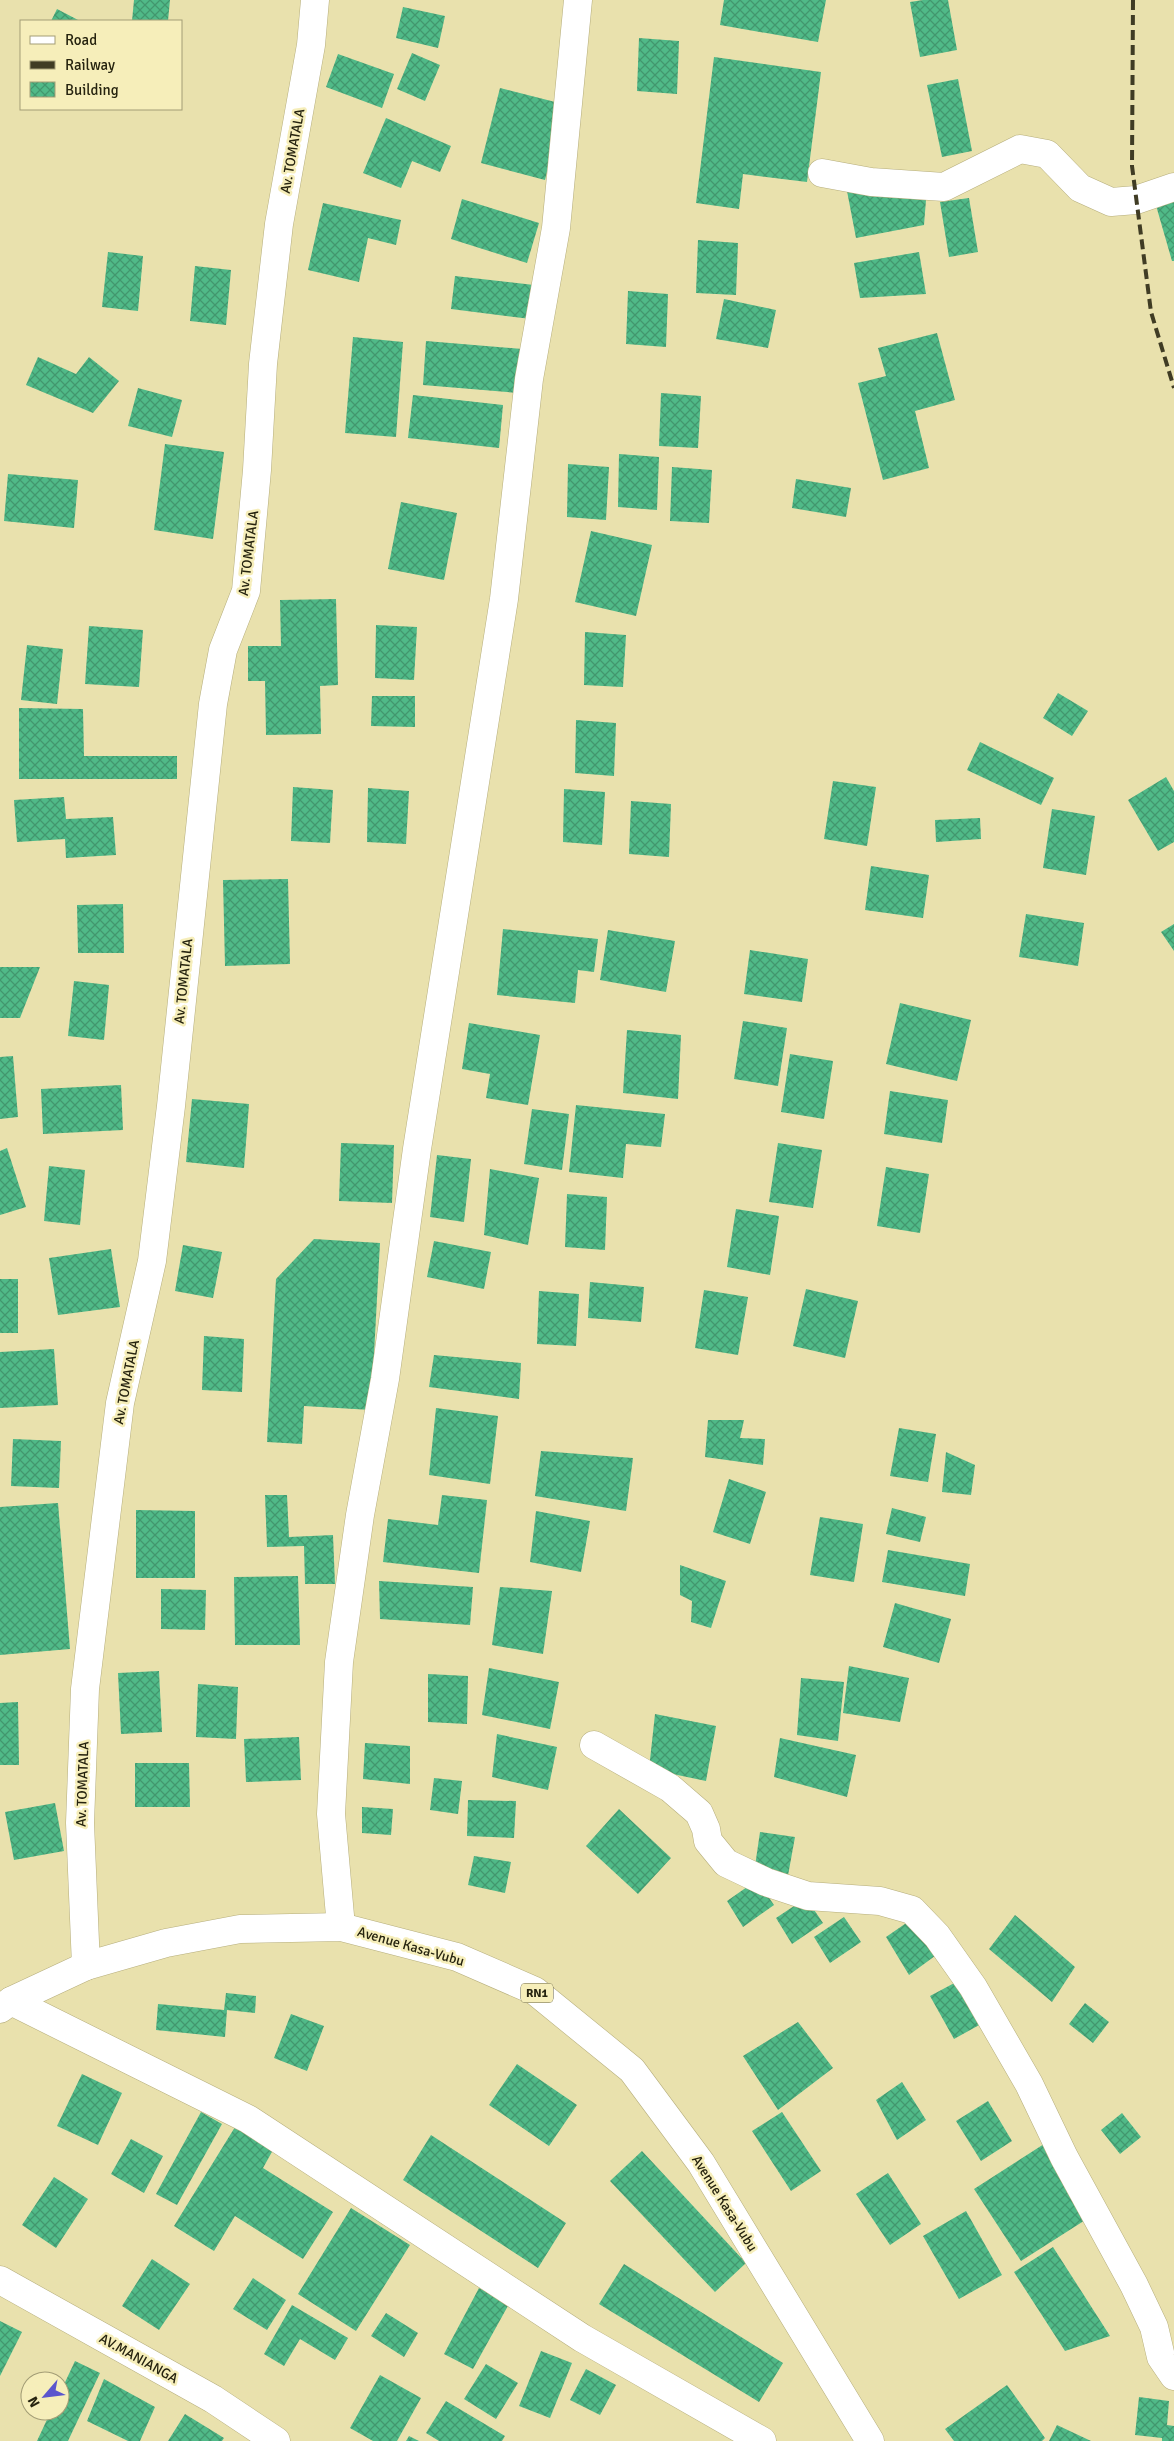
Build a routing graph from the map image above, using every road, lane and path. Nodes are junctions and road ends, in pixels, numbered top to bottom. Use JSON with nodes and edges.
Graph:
{"nodes":[{"id":1,"x":316,"y":0,"type":"edge"},
{"id":2,"x":578,"y":0,"type":"edge"},
{"id":3,"x":822,"y":173,"type":"dead end"},
{"id":4,"x":1174,"y":186,"type":"edge"},
{"id":5,"x":594,"y":1745,"type":"dead end"},
{"id":6,"x":341,"y":1927,"type":"junction"},
{"id":7,"x":86,"y":1966,"type":"junction"},
{"id":8,"x":6,"y":2005,"type":"edge"},
{"id":9,"x":0,"y":2280,"type":"edge"},
{"id":10,"x":1174,"y":2376,"type":"edge"},
{"id":11,"x":276,"y":2441,"type":"edge"},
{"id":12,"x":762,"y":2441,"type":"edge"},
{"id":13,"x":870,"y":2441,"type":"edge"}],
"edges":[{"from":1,"to":7,"type":"main road","name":"Av. TOMATALA"},
{"from":2,"to":6,"type":"main road"},
{"from":3,"to":4,"type":"main road"},
{"from":5,"to":10,"type":"main road"},
{"from":6,"to":7,"type":"main road","name":"Avenue Kasa-Vubu","number":"RN1"},
{"from":6,"to":13,"type":"main road","name":"Avenue Kasa-Vubu","number":"RN1"},
{"from":7,"to":8,"type":"main road","name":"Avenue Kasa-Vubu","number":"RN1"},
{"from":8,"to":12,"type":"main road"},
{"from":9,"to":11,"type":"main road","name":"AV.MANIANGA"}]}
